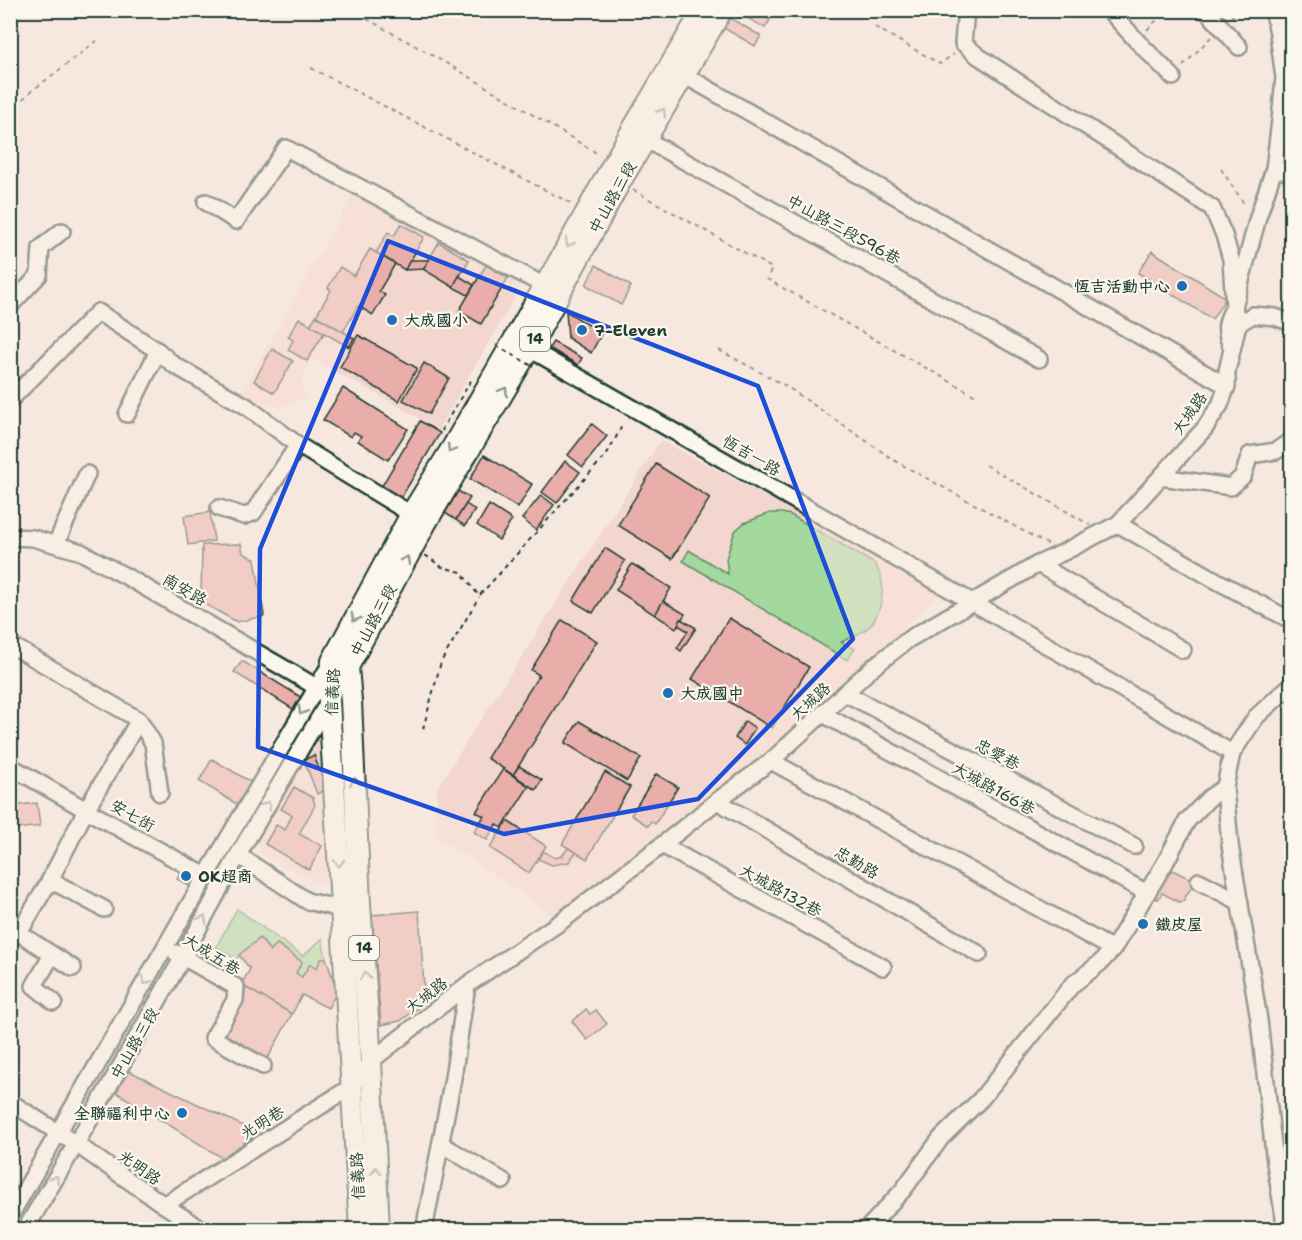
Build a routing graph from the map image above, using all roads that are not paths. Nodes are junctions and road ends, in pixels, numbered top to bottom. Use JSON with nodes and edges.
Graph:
{"nodes":[{"id":1,"x":722,"y":10,"type":"edge"},
{"id":2,"x":966,"y":10,"type":"edge"},
{"id":3,"x":1109,"y":10,"type":"edge"},
{"id":4,"x":1206,"y":10,"type":"edge"},
{"id":5,"x":1273,"y":10,"type":"edge"},
{"id":6,"x":696,"y":13,"type":"edge"},
{"id":7,"x":1239,"y":47,"type":"dead end"},
{"id":8,"x":684,"y":75,"type":"junction"},
{"id":9,"x":1173,"y":77,"type":"road end"},
{"id":10,"x":639,"y":134,"type":"junction"},
{"id":11,"x":1274,"y":169,"type":"junction"},
{"id":12,"x":1292,"y":173,"type":"edge"},
{"id":13,"x":206,"y":202,"type":"dead end"},
{"id":14,"x":62,"y":231,"type":"dead end"},
{"id":15,"x":545,"y":286,"type":"junction"},
{"id":16,"x":10,"y":306,"type":"edge"},
{"id":17,"x":1234,"y":307,"type":"junction"},
{"id":18,"x":1292,"y":323,"type":"edge"},
{"id":19,"x":1238,"y":324,"type":"junction"},
{"id":20,"x":1232,"y":348,"type":"junction"},
{"id":21,"x":518,"y":350,"type":"junction"},
{"id":22,"x":158,"y":351,"type":"junction"},
{"id":23,"x":1039,"y":359,"type":"dead end"},
{"id":24,"x":1227,"y":387,"type":"junction"},
{"id":25,"x":10,"y":400,"type":"edge"},
{"id":26,"x":127,"y":414,"type":"dead end"},
{"id":27,"x":1292,"y":440,"type":"edge"},
{"id":28,"x":298,"y":445,"type":"junction"},
{"id":29,"x":87,"y":474,"type":"dead end"},
{"id":30,"x":1161,"y":477,"type":"junction"},
{"id":31,"x":219,"y":508,"type":"dead end"},
{"id":32,"x":418,"y":518,"type":"junction"},
{"id":33,"x":1118,"y":524,"type":"junction"},
{"id":34,"x":10,"y":537,"type":"edge"},
{"id":35,"x":56,"y":544,"type":"junction"},
{"id":36,"x":1038,"y":564,"type":"junction"},
{"id":37,"x":972,"y":602,"type":"junction"},
{"id":38,"x":1292,"y":621,"type":"edge"},
{"id":39,"x":18,"y":649,"type":"dead end"},
{"id":40,"x":1183,"y":650,"type":"dead end"},
{"id":41,"x":340,"y":664,"type":"junction"},
{"id":42,"x":1292,"y":684,"type":"edge"},
{"id":43,"x":323,"y":693,"type":"junction"},
{"id":44,"x":845,"y":693,"type":"junction"},
{"id":45,"x":823,"y":714,"type":"junction"},
{"id":46,"x":139,"y":720,"type":"junction"},
{"id":47,"x":1232,"y":753,"type":"junction"},
{"id":48,"x":771,"y":761,"type":"junction"},
{"id":49,"x":10,"y":766,"type":"edge"},
{"id":50,"x":1225,"y":787,"type":"junction"},
{"id":51,"x":160,"y":793,"type":"dead end"},
{"id":52,"x":717,"y":801,"type":"junction"},
{"id":53,"x":86,"y":810,"type":"junction"},
{"id":54,"x":662,"y":845,"type":"junction"},
{"id":55,"x":1134,"y":846,"type":"dead end"},
{"id":56,"x":238,"y":855,"type":"junction"},
{"id":57,"x":206,"y":876,"type":"junction"},
{"id":58,"x":50,"y":880,"type":"junction"},
{"id":59,"x":1199,"y":881,"type":"dead end"},
{"id":60,"x":1147,"y":893,"type":"junction"},
{"id":61,"x":1240,"y":902,"type":"junction"},
{"id":62,"x":351,"y":907,"type":"junction"},
{"id":63,"x":104,"y":909,"type":"dead end"},
{"id":64,"x":166,"y":947,"type":"junction"},
{"id":65,"x":1113,"y":949,"type":"junction"},
{"id":66,"x":979,"y":954,"type":"dead end"},
{"id":67,"x":52,"y":955,"type":"junction"},
{"id":68,"x":183,"y":957,"type":"junction"},
{"id":69,"x":883,"y":967,"type":"dead end"},
{"id":70,"x":73,"y":968,"type":"dead end"},
{"id":71,"x":467,"y":986,"type":"junction"},
{"id":72,"x":54,"y":1002,"type":"dead end"},
{"id":73,"x":371,"y":1061,"type":"junction"},
{"id":74,"x":263,"y":1066,"type":"dead end"},
{"id":75,"x":351,"y":1087,"type":"junction"},
{"id":76,"x":10,"y":1102,"type":"edge"},
{"id":77,"x":57,"y":1133,"type":"junction"},
{"id":78,"x":76,"y":1144,"type":"junction"},
{"id":79,"x":441,"y":1144,"type":"junction"},
{"id":80,"x":503,"y":1181,"type":"dead end"},
{"id":81,"x":164,"y":1205,"type":"junction"},
{"id":82,"x":10,"y":1216,"type":"edge"},
{"id":83,"x":25,"y":1230,"type":"edge"},
{"id":84,"x":203,"y":1230,"type":"edge"},
{"id":85,"x":360,"y":1230,"type":"edge"},
{"id":86,"x":379,"y":1230,"type":"edge"},
{"id":87,"x":424,"y":1230,"type":"edge"},
{"id":88,"x":866,"y":1230,"type":"edge"},
{"id":89,"x":1286,"y":1230,"type":"edge"}],
"edges":[{"from":1,"to":8,"type":"main road","name":"中山路三段","number":"14"},
{"from":2,"to":17,"type":"street","name":"大城路"},
{"from":3,"to":9,"type":"street"},
{"from":4,"to":7,"type":"street"},
{"from":5,"to":11,"type":"street"},
{"from":6,"to":10,"type":"main road","name":"中山路三段","number":"14"},
{"from":10,"to":8,"type":"main road","name":"中山路三段","number":"14","one_way":true},
{"from":8,"to":24,"type":"street"},
{"from":10,"to":15,"type":"main road","name":"中山路三段","number":"14","one_way":true},
{"from":10,"to":21,"type":"main road","name":"中山路三段","number":"14"},
{"from":10,"to":23,"type":"street","name":"中山路三段596巷"},
{"from":11,"to":12,"type":"street"},
{"from":11,"to":17,"type":"street"},
{"from":13,"to":15,"type":"street"},
{"from":14,"to":16,"type":"street"},
{"from":15,"to":21,"type":"main road","name":"中山路三段","number":"14"},
{"from":17,"to":19,"type":"street","name":"大城路"},
{"from":17,"to":20,"type":"street","name":"大城路"},
{"from":18,"to":19,"type":"street"},
{"from":19,"to":20,"type":"street","name":"大城路"},
{"from":20,"to":24,"type":"street","name":"大城路"},
{"from":21,"to":32,"type":"main road","name":"中山路三段","number":"14"},
{"from":21,"to":37,"type":"street","name":"恆吉一路"},
{"from":22,"to":25,"type":"street"},
{"from":22,"to":26,"type":"street"},
{"from":22,"to":28,"type":"street"},
{"from":24,"to":30,"type":"street","name":"大城路"},
{"from":27,"to":30,"type":"street"},
{"from":28,"to":31,"type":"street"},
{"from":28,"to":32,"type":"street"},
{"from":29,"to":35,"type":"street"},
{"from":30,"to":33,"type":"street","name":"大城路"},
{"from":32,"to":41,"type":"main road","name":"中山路三段","number":"14","one_way":true},
{"from":41,"to":32,"type":"main road","name":"中山路三段","number":"14","one_way":true},
{"from":33,"to":36,"type":"street","name":"大城路"},
{"from":33,"to":38,"type":"street"},
{"from":34,"to":35,"type":"street","name":"南安路"},
{"from":35,"to":43,"type":"street","name":"南安路"},
{"from":36,"to":37,"type":"street","name":"大城路"},
{"from":36,"to":40,"type":"street"},
{"from":37,"to":44,"type":"street","name":"大城路"},
{"from":37,"to":47,"type":"street","name":"恆吉一路"},
{"from":39,"to":46,"type":"street"},
{"from":41,"to":43,"type":"main road","name":"信義路","number":"14"},
{"from":62,"to":41,"type":"main road","name":"信義路","number":"14","one_way":true},
{"from":42,"to":47,"type":"street"},
{"from":56,"to":43,"type":"street","name":"中山路三段","one_way":true},
{"from":43,"to":57,"type":"street","name":"中山路三段","one_way":true},
{"from":43,"to":62,"type":"main road","name":"信義路","number":"14","one_way":true},
{"from":44,"to":45,"type":"street","name":"大城路"},
{"from":44,"to":55,"type":"street","name":"忠愛巷"},
{"from":45,"to":48,"type":"street","name":"大城路"},
{"from":45,"to":60,"type":"street","name":"大城路166巷"},
{"from":46,"to":51,"type":"street"},
{"from":46,"to":53,"type":"street"},
{"from":47,"to":50,"type":"street"},
{"from":48,"to":52,"type":"street","name":"大城路"},
{"from":48,"to":65,"type":"street"},
{"from":49,"to":53,"type":"street","name":"安七街"},
{"from":50,"to":60,"type":"street"},
{"from":50,"to":61,"type":"street"},
{"from":52,"to":54,"type":"street","name":"大城路"},
{"from":52,"to":66,"type":"street","name":"忠勤路"},
{"from":53,"to":57,"type":"street","name":"安七街"},
{"from":53,"to":58,"type":"street"},
{"from":54,"to":69,"type":"street","name":"大城路132巷"},
{"from":54,"to":71,"type":"street","name":"大城路"},
{"from":56,"to":57,"type":"street"},
{"from":56,"to":62,"type":"street"},
{"from":68,"to":56,"type":"street","name":"中山路三段","one_way":true},
{"from":57,"to":64,"type":"street","name":"中山路三段"},
{"from":58,"to":63,"type":"street"},
{"from":58,"to":67,"type":"street"},
{"from":59,"to":61,"type":"street"},
{"from":60,"to":65,"type":"street"},
{"from":61,"to":89,"type":"street"},
{"from":73,"to":62,"type":"main road","name":"信義路","number":"14","one_way":true},
{"from":62,"to":75,"type":"main road","name":"信義路","number":"14"},
{"from":64,"to":68,"type":"street","name":"大成五巷"},
{"from":64,"to":77,"type":"street","name":"中山路三段","one_way":true},
{"from":65,"to":88,"type":"street"},
{"from":67,"to":70,"type":"street"},
{"from":67,"to":72,"type":"street"},
{"from":68,"to":74,"type":"street","name":"大成五巷"},
{"from":68,"to":78,"type":"street","name":"中山路三段"},
{"from":71,"to":73,"type":"street","name":"大城路"},
{"from":71,"to":79,"type":"street"},
{"from":73,"to":75,"type":"street","name":"光明巷"},
{"from":86,"to":73,"type":"main road","name":"信義路","number":"14","one_way":true},
{"from":75,"to":81,"type":"street","name":"光明巷"},
{"from":75,"to":85,"type":"main road","name":"信義路","number":"14"},
{"from":76,"to":77,"type":"street","name":"光明路"},
{"from":77,"to":78,"type":"street","name":"光明路"},
{"from":77,"to":82,"type":"street","name":"中山路三段"},
{"from":78,"to":81,"type":"street","name":"光明路"},
{"from":83,"to":78,"type":"street","name":"中山路三段","one_way":true},
{"from":79,"to":80,"type":"street"},
{"from":79,"to":87,"type":"street"},
{"from":81,"to":84,"type":"street","name":"光明路"}]}
